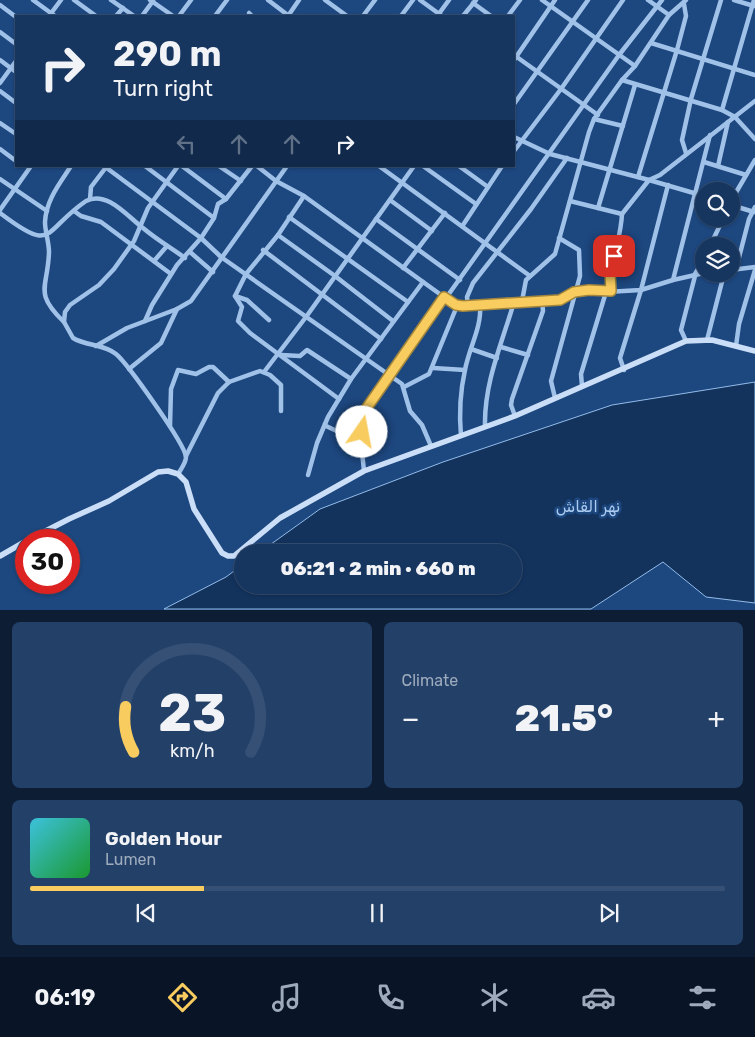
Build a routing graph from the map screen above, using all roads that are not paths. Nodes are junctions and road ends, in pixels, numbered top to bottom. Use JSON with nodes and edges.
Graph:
{"nodes":[{"id":1,"x":33,"y":0,"type":"edge"},
{"id":2,"x":61,"y":0,"type":"edge"},
{"id":3,"x":74,"y":0,"type":"edge"},
{"id":4,"x":112,"y":0,"type":"edge"},
{"id":5,"x":191,"y":0,"type":"edge"},
{"id":6,"x":227,"y":0,"type":"edge"},
{"id":7,"x":268,"y":0,"type":"edge"},
{"id":8,"x":299,"y":0,"type":"edge"},
{"id":9,"x":325,"y":0,"type":"edge"},
{"id":10,"x":375,"y":0,"type":"edge"},
{"id":11,"x":413,"y":0,"type":"edge"},
{"id":12,"x":420,"y":0,"type":"edge"},
{"id":13,"x":449,"y":0,"type":"edge"},
{"id":14,"x":520,"y":0,"type":"edge"},
{"id":15,"x":542,"y":0,"type":"edge"},
{"id":16,"x":555,"y":0,"type":"edge"},
{"id":17,"x":588,"y":0,"type":"edge"},
{"id":18,"x":623,"y":0,"type":"edge"},
{"id":19,"x":648,"y":0,"type":"edge"},
{"id":20,"x":662,"y":0,"type":"edge"},
{"id":21,"x":721,"y":0,"type":"edge"},
{"id":22,"x":734,"y":0,"type":"edge"},
{"id":23,"x":152,"y":1,"type":"edge"},
{"id":24,"x":474,"y":2,"type":"edge"},
{"id":25,"x":685,"y":2,"type":"edge"},
{"id":26,"x":754,"y":4,"type":"edge"},
{"id":27,"x":0,"y":5,"type":"edge"},
{"id":28,"x":550,"y":6,"type":"junction"},
{"id":29,"x":657,"y":6,"type":"junction"},
{"id":30,"x":123,"y":8,"type":"junction"},
{"id":31,"x":52,"y":15,"type":"edge"},
{"id":32,"x":95,"y":15,"type":"edge"},
{"id":33,"x":117,"y":15,"type":"edge"},
{"id":34,"x":133,"y":15,"type":"edge"},
{"id":35,"x":143,"y":15,"type":"edge"},
{"id":36,"x":172,"y":15,"type":"edge"},
{"id":37,"x":180,"y":15,"type":"edge"},
{"id":38,"x":216,"y":15,"type":"edge"},
{"id":39,"x":287,"y":15,"type":"edge"},
{"id":40,"x":289,"y":15,"type":"edge"},
{"id":41,"x":346,"y":15,"type":"edge"},
{"id":42,"x":364,"y":15,"type":"edge"},
{"id":43,"x":402,"y":15,"type":"edge"},
{"id":44,"x":438,"y":15,"type":"edge"},
{"id":45,"x":440,"y":15,"type":"edge"},
{"id":46,"x":465,"y":15,"type":"edge"},
{"id":47,"x":490,"y":15,"type":"edge"},
{"id":48,"x":509,"y":15,"type":"edge"},
{"id":49,"x":669,"y":15,"type":"junction"},
{"id":50,"x":15,"y":16,"type":"edge"},
{"id":51,"x":573,"y":22,"type":"junction"},
{"id":52,"x":0,"y":32,"type":"edge"},
{"id":53,"x":596,"y":38,"type":"junction"},
{"id":54,"x":15,"y":43,"type":"edge"},
{"id":55,"x":651,"y":43,"type":"junction"},
{"id":56,"x":677,"y":50,"type":"junction"},
{"id":57,"x":619,"y":55,"type":"junction"},
{"id":58,"x":515,"y":56,"type":"edge"},
{"id":59,"x":515,"y":58,"type":"edge"},
{"id":60,"x":704,"y":58,"type":"junction"},
{"id":61,"x":0,"y":60,"type":"edge"},
{"id":62,"x":15,"y":62,"type":"edge"},
{"id":63,"x":636,"y":66,"type":"junction"},
{"id":64,"x":735,"y":67,"type":"junction"},
{"id":65,"x":11,"y":68,"type":"junction"},
{"id":66,"x":15,"y":71,"type":"edge"},
{"id":67,"x":536,"y":71,"type":"junction"},
{"id":68,"x":755,"y":75,"type":"edge"},
{"id":69,"x":622,"y":80,"type":"junction"},
{"id":70,"x":0,"y":83,"type":"edge"},
{"id":71,"x":635,"y":85,"type":"junction"},
{"id":72,"x":561,"y":90,"type":"junction"},
{"id":73,"x":0,"y":92,"type":"edge"},
{"id":74,"x":664,"y":93,"type":"junction"},
{"id":75,"x":690,"y":99,"type":"junction"},
{"id":76,"x":755,"y":101,"type":"edge"},
{"id":77,"x":15,"y":102,"type":"edge"},
{"id":78,"x":515,"y":102,"type":"edge"},
{"id":79,"x":584,"y":106,"type":"junction"},
{"id":80,"x":722,"y":110,"type":"junction"},
{"id":81,"x":596,"y":117,"type":"junction"},
{"id":82,"x":735,"y":117,"type":"junction"},
{"id":83,"x":0,"y":122,"type":"edge"},
{"id":84,"x":728,"y":122,"type":"junction"},
{"id":85,"x":623,"y":126,"type":"junction"},
{"id":86,"x":15,"y":131,"type":"edge"},
{"id":87,"x":710,"y":135,"type":"junction"},
{"id":88,"x":515,"y":138,"type":"edge"},
{"id":89,"x":755,"y":139,"type":"edge"},
{"id":90,"x":521,"y":142,"type":"junction"},
{"id":91,"x":0,"y":149,"type":"edge"},
{"id":92,"x":515,"y":150,"type":"edge"},
{"id":93,"x":686,"y":153,"type":"junction"},
{"id":94,"x":550,"y":154,"type":"junction"},
{"id":95,"x":567,"y":158,"type":"junction"},
{"id":96,"x":14,"y":159,"type":"edge"},
{"id":97,"x":755,"y":160,"type":"edge"},
{"id":98,"x":580,"y":161,"type":"junction"},
{"id":99,"x":704,"y":162,"type":"junction"},
{"id":100,"x":718,"y":166,"type":"junction"},
{"id":101,"x":28,"y":167,"type":"edge"},
{"id":102,"x":70,"y":167,"type":"edge"},
{"id":103,"x":106,"y":167,"type":"edge"},
{"id":104,"x":146,"y":167,"type":"edge"},
{"id":105,"x":177,"y":167,"type":"edge"},
{"id":106,"x":183,"y":167,"type":"edge"},
{"id":107,"x":221,"y":167,"type":"edge"},
{"id":108,"x":251,"y":167,"type":"edge"},
{"id":109,"x":258,"y":167,"type":"edge"},
{"id":110,"x":286,"y":167,"type":"edge"},
{"id":111,"x":380,"y":167,"type":"edge"},
{"id":112,"x":413,"y":167,"type":"edge"},
{"id":113,"x":424,"y":167,"type":"edge"},
{"id":114,"x":460,"y":167,"type":"edge"},
{"id":115,"x":500,"y":168,"type":"edge"},
{"id":116,"x":610,"y":169,"type":"junction"},
{"id":117,"x":746,"y":175,"type":"junction"},
{"id":118,"x":638,"y":177,"type":"junction"},
{"id":119,"x":0,"y":179,"type":"edge"},
{"id":120,"x":649,"y":180,"type":"junction"},
{"id":121,"x":241,"y":181,"type":"junction"},
{"id":122,"x":276,"y":181,"type":"junction"},
{"id":123,"x":699,"y":182,"type":"edge"},
{"id":124,"x":166,"y":183,"type":"junction"},
{"id":125,"x":402,"y":183,"type":"junction"},
{"id":126,"x":668,"y":185,"type":"junction"},
{"id":127,"x":740,"y":186,"type":"edge"},
{"id":128,"x":488,"y":187,"type":"junction"},
{"id":129,"x":15,"y":189,"type":"junction"},
{"id":130,"x":695,"y":194,"type":"edge"},
{"id":131,"x":304,"y":196,"type":"junction"},
{"id":132,"x":695,"y":198,"type":"edge"},
{"id":133,"x":90,"y":199,"type":"junction"},
{"id":134,"x":226,"y":199,"type":"junction"},
{"id":135,"x":390,"y":200,"type":"junction"},
{"id":136,"x":570,"y":201,"type":"junction"},
{"id":137,"x":152,"y":202,"type":"junction"},
{"id":138,"x":476,"y":204,"type":"junction"},
{"id":139,"x":740,"y":206,"type":"edge"},
{"id":140,"x":598,"y":208,"type":"junction"},
{"id":141,"x":754,"y":210,"type":"edge"},
{"id":142,"x":47,"y":211,"type":"junction"},
{"id":143,"x":74,"y":211,"type":"junction"},
{"id":144,"x":0,"y":212,"type":"edge"},
{"id":145,"x":445,"y":213,"type":"junction"},
{"id":146,"x":622,"y":214,"type":"junction"},
{"id":147,"x":289,"y":217,"type":"junction"},
{"id":148,"x":214,"y":218,"type":"junction"},
{"id":149,"x":376,"y":219,"type":"junction"},
{"id":150,"x":463,"y":225,"type":"junction"},
{"id":151,"x":141,"y":227,"type":"junction"},
{"id":152,"x":432,"y":231,"type":"junction"},
{"id":153,"x":48,"y":234,"type":"junction"},
{"id":154,"x":278,"y":235,"type":"junction"},
{"id":155,"x":202,"y":238,"type":"junction"},
{"id":156,"x":362,"y":238,"type":"junction"},
{"id":157,"x":559,"y":238,"type":"junction"},
{"id":158,"x":487,"y":244,"type":"junction"},
{"id":159,"x":130,"y":246,"type":"junction"},
{"id":160,"x":167,"y":246,"type":"junction"},
{"id":161,"x":418,"y":249,"type":"junction"},
{"id":162,"x":263,"y":250,"type":"junction"},
{"id":163,"x":740,"y":250,"type":"edge"},
{"id":164,"x":497,"y":251,"type":"junction"},
{"id":165,"x":190,"y":252,"type":"junction"},
{"id":166,"x":221,"y":257,"type":"junction"},
{"id":167,"x":184,"y":258,"type":"junction"},
{"id":168,"x":348,"y":258,"type":"junction"},
{"id":169,"x":154,"y":261,"type":"junction"},
{"id":170,"x":404,"y":268,"type":"junction"},
{"id":171,"x":755,"y":269,"type":"edge"},
{"id":172,"x":740,"y":270,"type":"edge"},
{"id":173,"x":213,"y":272,"type":"junction"},
{"id":174,"x":171,"y":274,"type":"junction"},
{"id":175,"x":246,"y":274,"type":"junction"},
{"id":176,"x":695,"y":275,"type":"joint"},
{"id":177,"x":335,"y":276,"type":"junction"},
{"id":178,"x":530,"y":276,"type":"junction"},
{"id":179,"x":460,"y":280,"type":"junction"},
{"id":180,"x":673,"y":280,"type":"junction"},
{"id":181,"x":423,"y":282,"type":"junction"},
{"id":182,"x":722,"y":282,"type":"edge"},
{"id":183,"x":641,"y":290,"type":"junction"},
{"id":184,"x":574,"y":292,"type":"junction"},
{"id":185,"x":608,"y":292,"type":"junction"},
{"id":186,"x":321,"y":295,"type":"junction"},
{"id":187,"x":235,"y":296,"type":"junction"},
{"id":188,"x":445,"y":298,"type":"junction"},
{"id":189,"x":542,"y":300,"type":"junction"},
{"id":190,"x":522,"y":301,"type":"junction"},
{"id":191,"x":408,"y":302,"type":"junction"},
{"id":192,"x":514,"y":302,"type":"junction"},
{"id":193,"x":480,"y":305,"type":"junction"},
{"id":194,"x":457,"y":306,"type":"junction"},
{"id":195,"x":468,"y":306,"type":"junction"},
{"id":196,"x":177,"y":309,"type":"junction"},
{"id":197,"x":306,"y":317,"type":"junction"},
{"id":198,"x":269,"y":320,"type":"dead end"},
{"id":199,"x":145,"y":321,"type":"junction"},
{"id":200,"x":64,"y":322,"type":"junction"},
{"id":201,"x":393,"y":322,"type":"junction"},
{"id":202,"x":381,"y":339,"type":"junction"},
{"id":203,"x":707,"y":340,"type":"junction"},
{"id":204,"x":686,"y":342,"type":"junction"},
{"id":205,"x":96,"y":346,"type":"junction"},
{"id":206,"x":736,"y":346,"type":"junction"},
{"id":207,"x":501,"y":347,"type":"junction"},
{"id":208,"x":470,"y":349,"type":"junction"},
{"id":209,"x":755,"y":351,"type":"edge"},
{"id":210,"x":279,"y":355,"type":"junction"},
{"id":211,"x":528,"y":356,"type":"junction"},
{"id":212,"x":497,"y":358,"type":"junction"},
{"id":213,"x":367,"y":359,"type":"junction"},
{"id":214,"x":129,"y":368,"type":"junction"},
{"id":215,"x":434,"y":368,"type":"junction"},
{"id":216,"x":465,"y":370,"type":"junction"},
{"id":217,"x":624,"y":370,"type":"junction"},
{"id":218,"x":264,"y":372,"type":"junction"},
{"id":219,"x":390,"y":374,"type":"junction"},
{"id":220,"x":351,"y":378,"type":"junction"},
{"id":221,"x":229,"y":382,"type":"junction"},
{"id":222,"x":582,"y":386,"type":"junction"},
{"id":223,"x":404,"y":387,"type":"junction"},
{"id":224,"x":555,"y":398,"type":"junction"},
{"id":225,"x":339,"y":399,"type":"junction"},
{"id":226,"x":281,"y":411,"type":"dead end"},
{"id":227,"x":515,"y":416,"type":"junction"},
{"id":228,"x":325,"y":424,"type":"junction"},
{"id":229,"x":485,"y":426,"type":"junction"},
{"id":230,"x":170,"y":427,"type":"junction"},
{"id":231,"x":462,"y":436,"type":"junction"},
{"id":232,"x":431,"y":446,"type":"junction"},
{"id":233,"x":362,"y":447,"type":"junction"},
{"id":234,"x":186,"y":456,"type":"junction"},
{"id":235,"x":364,"y":471,"type":"junction"},
{"id":236,"x":178,"y":474,"type":"junction"},
{"id":237,"x":308,"y":475,"type":"dead end"},
{"id":238,"x":48,"y":529,"type":"edge"},
{"id":239,"x":15,"y":547,"type":"edge"},
{"id":240,"x":0,"y":556,"type":"edge"}],
"edges":[{"from":1,"to":31,"type":"street"},
{"from":2,"to":31,"type":"street"},
{"from":3,"to":32,"type":"street"},
{"from":4,"to":30,"type":"street"},
{"from":5,"to":37,"type":"street"},
{"from":6,"to":38,"type":"street"},
{"from":7,"to":39,"type":"street"},
{"from":8,"to":40,"type":"street"},
{"from":9,"to":41,"type":"street"},
{"from":10,"to":42,"type":"street"},
{"from":11,"to":43,"type":"street"},
{"from":12,"to":44,"type":"street"},
{"from":13,"to":45,"type":"street"},
{"from":14,"to":48,"type":"street"},
{"from":15,"to":28,"type":"street"},
{"from":16,"to":28,"type":"street"},
{"from":17,"to":51,"type":"street"},
{"from":18,"to":53,"type":"street"},
{"from":19,"to":29,"type":"street"},
{"from":20,"to":29,"type":"street"},
{"from":21,"to":60,"type":"street"},
{"from":22,"to":26,"type":"street"},
{"from":23,"to":35,"type":"street"},
{"from":23,"to":36,"type":"street"},
{"from":24,"to":46,"type":"street"},
{"from":24,"to":47,"type":"street"},
{"from":25,"to":49,"type":"street"},
{"from":25,"to":56,"type":"street"},
{"from":26,"to":64,"type":"street"},
{"from":27,"to":50,"type":"street"},
{"from":28,"to":51,"type":"street"},
{"from":28,"to":58,"type":"street"},
{"from":29,"to":49,"type":"street"},
{"from":29,"to":57,"type":"street"},
{"from":30,"to":33,"type":"street"},
{"from":30,"to":34,"type":"street"},
{"from":49,"to":55,"type":"street"},
{"from":51,"to":53,"type":"street"},
{"from":51,"to":67,"type":"street"},
{"from":52,"to":54,"type":"street"},
{"from":53,"to":57,"type":"street"},
{"from":53,"to":72,"type":"street"},
{"from":55,"to":56,"type":"street"},
{"from":55,"to":63,"type":"street"},
{"from":56,"to":60,"type":"street"},
{"from":56,"to":74,"type":"street"},
{"from":57,"to":63,"type":"street"},
{"from":57,"to":79,"type":"street"},
{"from":59,"to":67,"type":"street"},
{"from":60,"to":64,"type":"street"},
{"from":60,"to":75,"type":"street"},
{"from":61,"to":65,"type":"street"},
{"from":62,"to":65,"type":"street"},
{"from":63,"to":69,"type":"street"},
{"from":64,"to":68,"type":"street"},
{"from":64,"to":80,"type":"street"},
{"from":65,"to":66,"type":"street"},
{"from":65,"to":70,"type":"street"},
{"from":67,"to":72,"type":"street"},
{"from":67,"to":78,"type":"street"},
{"from":69,"to":71,"type":"street"},
{"from":69,"to":81,"type":"street"},
{"from":71,"to":74,"type":"street"},
{"from":71,"to":85,"type":"street"},
{"from":72,"to":79,"type":"street"},
{"from":72,"to":90,"type":"street"},
{"from":73,"to":77,"type":"street"},
{"from":74,"to":75,"type":"street"},
{"from":74,"to":118,"type":"street"},
{"from":75,"to":80,"type":"street"},
{"from":75,"to":93,"type":"street"},
{"from":76,"to":82,"type":"street"},
{"from":79,"to":81,"type":"street"},
{"from":79,"to":94,"type":"street"},
{"from":80,"to":82,"type":"street"},
{"from":81,"to":85,"type":"street"},
{"from":81,"to":98,"type":"street"},
{"from":82,"to":84,"type":"street"},
{"from":82,"to":89,"type":"street"},
{"from":83,"to":86,"type":"street"},
{"from":84,"to":87,"type":"street"},
{"from":84,"to":100,"type":"street"},
{"from":85,"to":116,"type":"street"},
{"from":87,"to":93,"type":"street"},
{"from":87,"to":99,"type":"street"},
{"from":88,"to":90,"type":"street"},
{"from":90,"to":92,"type":"street"},
{"from":90,"to":94,"type":"street"},
{"from":91,"to":96,"type":"street"},
{"from":93,"to":120,"type":"street"},
{"from":94,"to":95,"type":"street"},
{"from":94,"to":158,"type":"street"},
{"from":95,"to":98,"type":"street"},
{"from":95,"to":164,"type":"street"},
{"from":97,"to":117,"type":"street"},
{"from":98,"to":116,"type":"street"},
{"from":98,"to":136,"type":"street"},
{"from":99,"to":100,"type":"street"},
{"from":99,"to":123,"type":"street"},
{"from":100,"to":117,"type":"street"},
{"from":101,"to":129,"type":"street"},
{"from":102,"to":142,"type":"street"},
{"from":103,"to":133,"type":"street"},
{"from":103,"to":137,"type":"street"},
{"from":104,"to":124,"type":"street"},
{"from":105,"to":124,"type":"street"},
{"from":106,"to":134,"type":"street"},
{"from":107,"to":121,"type":"street"},
{"from":108,"to":121,"type":"street"},
{"from":109,"to":122,"type":"street"},
{"from":110,"to":122,"type":"street"},
{"from":111,"to":125,"type":"street"},
{"from":112,"to":125,"type":"street"},
{"from":113,"to":138,"type":"street"},
{"from":114,"to":128,"type":"street"},
{"from":115,"to":128,"type":"street"},
{"from":116,"to":118,"type":"street"},
{"from":116,"to":140,"type":"street"},
{"from":117,"to":127,"type":"street"},
{"from":118,"to":120,"type":"street"},
{"from":119,"to":129,"type":"street"},
{"from":120,"to":126,"type":"street"},
{"from":120,"to":146,"type":"street"},
{"from":121,"to":134,"type":"street"},
{"from":122,"to":131,"type":"street"},
{"from":122,"to":166,"type":"street"},
{"from":124,"to":137,"type":"street"},
{"from":124,"to":148,"type":"street"},
{"from":125,"to":135,"type":"street"},
{"from":125,"to":145,"type":"street"},
{"from":126,"to":130,"type":"street"},
{"from":126,"to":183,"type":"street"},
{"from":128,"to":138,"type":"street"},
{"from":129,"to":142,"type":"street"},
{"from":129,"to":144,"type":"street"},
{"from":131,"to":147,"type":"street"},
{"from":131,"to":156,"type":"street"},
{"from":132,"to":180,"type":"street"},
{"from":133,"to":143,"type":"street"},
{"from":133,"to":151,"type":"street"},
{"from":134,"to":148,"type":"street"},
{"from":135,"to":149,"type":"street"},
{"from":135,"to":152,"type":"street"},
{"from":136,"to":140,"type":"street"},
{"from":136,"to":157,"type":"street"},
{"from":137,"to":151,"type":"street"},
{"from":137,"to":155,"type":"street"},
{"from":138,"to":150,"type":"street"},
{"from":139,"to":141,"type":"street"},
{"from":140,"to":146,"type":"street"},
{"from":141,"to":163,"type":"street"},
{"from":142,"to":153,"type":"street"},
{"from":143,"to":153,"type":"street"},
{"from":143,"to":159,"type":"street"},
{"from":144,"to":153,"type":"street"},
{"from":145,"to":150,"type":"street"},
{"from":145,"to":152,"type":"street"},
{"from":146,"to":185,"type":"street"},
{"from":147,"to":154,"type":"street"},
{"from":147,"to":168,"type":"street"},
{"from":148,"to":155,"type":"street"},
{"from":149,"to":156,"type":"street"},
{"from":149,"to":161,"type":"street"},
{"from":150,"to":158,"type":"street"},
{"from":151,"to":159,"type":"street"},
{"from":151,"to":160,"type":"street"},
{"from":152,"to":161,"type":"street"},
{"from":153,"to":200,"type":"street"},
{"from":154,"to":162,"type":"street"},
{"from":154,"to":177,"type":"street"},
{"from":155,"to":165,"type":"street"},
{"from":155,"to":166,"type":"street"},
{"from":156,"to":168,"type":"street"},
{"from":156,"to":170,"type":"street"},
{"from":157,"to":178,"type":"street"},
{"from":157,"to":184,"type":"street"},
{"from":158,"to":164,"type":"street"},
{"from":158,"to":179,"type":"street"},
{"from":159,"to":169,"type":"street"},
{"from":159,"to":200,"type":"street"},
{"from":160,"to":167,"type":"street"},
{"from":160,"to":169,"type":"street"},
{"from":161,"to":170,"type":"street"},
{"from":161,"to":179,"type":"street"},
{"from":162,"to":175,"type":"street"},
{"from":162,"to":186,"type":"street"},
{"from":164,"to":178,"type":"street"},
{"from":164,"to":195,"type":"street"},
{"from":165,"to":167,"type":"street"},
{"from":165,"to":173,"type":"street"},
{"from":166,"to":173,"type":"street"},
{"from":166,"to":175,"type":"street"},
{"from":167,"to":174,"type":"street"},
{"from":168,"to":177,"type":"street"},
{"from":168,"to":191,"type":"street"},
{"from":169,"to":174,"type":"street"},
{"from":170,"to":181,"type":"street"},
{"from":171,"to":172,"type":"street"},
{"from":171,"to":206,"type":"street"},
{"from":173,"to":196,"type":"street"},
{"from":174,"to":199,"type":"street"},
{"from":175,"to":187,"type":"street"},
{"from":175,"to":197,"type":"street"},
{"from":176,"to":180,"type":"street"},
{"from":176,"to":204,"type":"street"},
{"from":177,"to":186,"type":"street"},
{"from":177,"to":201,"type":"street"},
{"from":178,"to":190,"type":"street"},
{"from":179,"to":188,"type":"street"},
{"from":180,"to":183,"type":"street"},
{"from":181,"to":188,"type":"street"},
{"from":181,"to":191,"type":"street"},
{"from":182,"to":203,"type":"street"},
{"from":183,"to":185,"type":"street"},
{"from":183,"to":217,"type":"street"},
{"from":184,"to":185,"type":"street"},
{"from":184,"to":189,"type":"street"},
{"from":184,"to":224,"type":"street"},
{"from":185,"to":222,"type":"street"},
{"from":186,"to":197,"type":"street"},
{"from":186,"to":202,"type":"street"},
{"from":187,"to":198,"type":"street"},
{"from":187,"to":210,"type":"street"},
{"from":188,"to":194,"type":"street"},
{"from":188,"to":219,"type":"street"},
{"from":189,"to":190,"type":"street"},
{"from":189,"to":211,"type":"street"},
{"from":190,"to":192,"type":"street"},
{"from":191,"to":201,"type":"street"},
{"from":192,"to":193,"type":"street"},
{"from":192,"to":207,"type":"street"},
{"from":193,"to":195,"type":"street"},
{"from":193,"to":208,"type":"street"},
{"from":194,"to":195,"type":"street"},
{"from":194,"to":215,"type":"street"},
{"from":196,"to":199,"type":"street"},
{"from":196,"to":214,"type":"street"},
{"from":197,"to":210,"type":"street"},
{"from":197,"to":213,"type":"street"},
{"from":199,"to":205,"type":"street"},
{"from":200,"to":205,"type":"street"},
{"from":201,"to":202,"type":"street"},
{"from":202,"to":213,"type":"street"},
{"from":203,"to":204,"type":"main road"},
{"from":203,"to":206,"type":"main road"},
{"from":204,"to":217,"type":"main road"},
{"from":205,"to":214,"type":"street"},
{"from":206,"to":209,"type":"main road"},
{"from":207,"to":211,"type":"street"},
{"from":207,"to":212,"type":"street"},
{"from":208,"to":212,"type":"street"},
{"from":208,"to":216,"type":"street"},
{"from":210,"to":218,"type":"street"},
{"from":210,"to":220,"type":"street"},
{"from":210,"to":225,"type":"street"},
{"from":211,"to":227,"type":"street"},
{"from":212,"to":229,"type":"street"},
{"from":213,"to":219,"type":"street"},
{"from":213,"to":220,"type":"street"},
{"from":214,"to":230,"type":"street"},
{"from":215,"to":216,"type":"street"},
{"from":215,"to":223,"type":"street"},
{"from":216,"to":231,"type":"street"},
{"from":217,"to":222,"type":"main road"},
{"from":218,"to":221,"type":"street"},
{"from":218,"to":226,"type":"street"},
{"from":219,"to":223,"type":"street"},
{"from":219,"to":233,"type":"street"},
{"from":220,"to":225,"type":"street"},
{"from":221,"to":230,"type":"street"},
{"from":221,"to":234,"type":"street"},
{"from":222,"to":224,"type":"main road"},
{"from":223,"to":232,"type":"street"},
{"from":224,"to":227,"type":"main road"},
{"from":225,"to":228,"type":"street"},
{"from":227,"to":229,"type":"main road"},
{"from":228,"to":233,"type":"street"},
{"from":228,"to":237,"type":"street"},
{"from":229,"to":231,"type":"main road"},
{"from":230,"to":234,"type":"street"},
{"from":231,"to":232,"type":"main road"},
{"from":232,"to":235,"type":"main road"},
{"from":233,"to":235,"type":"street"},
{"from":234,"to":236,"type":"street"},
{"from":235,"to":236,"type":"main road"},
{"from":236,"to":238,"type":"main road"},
{"from":239,"to":240,"type":"main road"}]}
